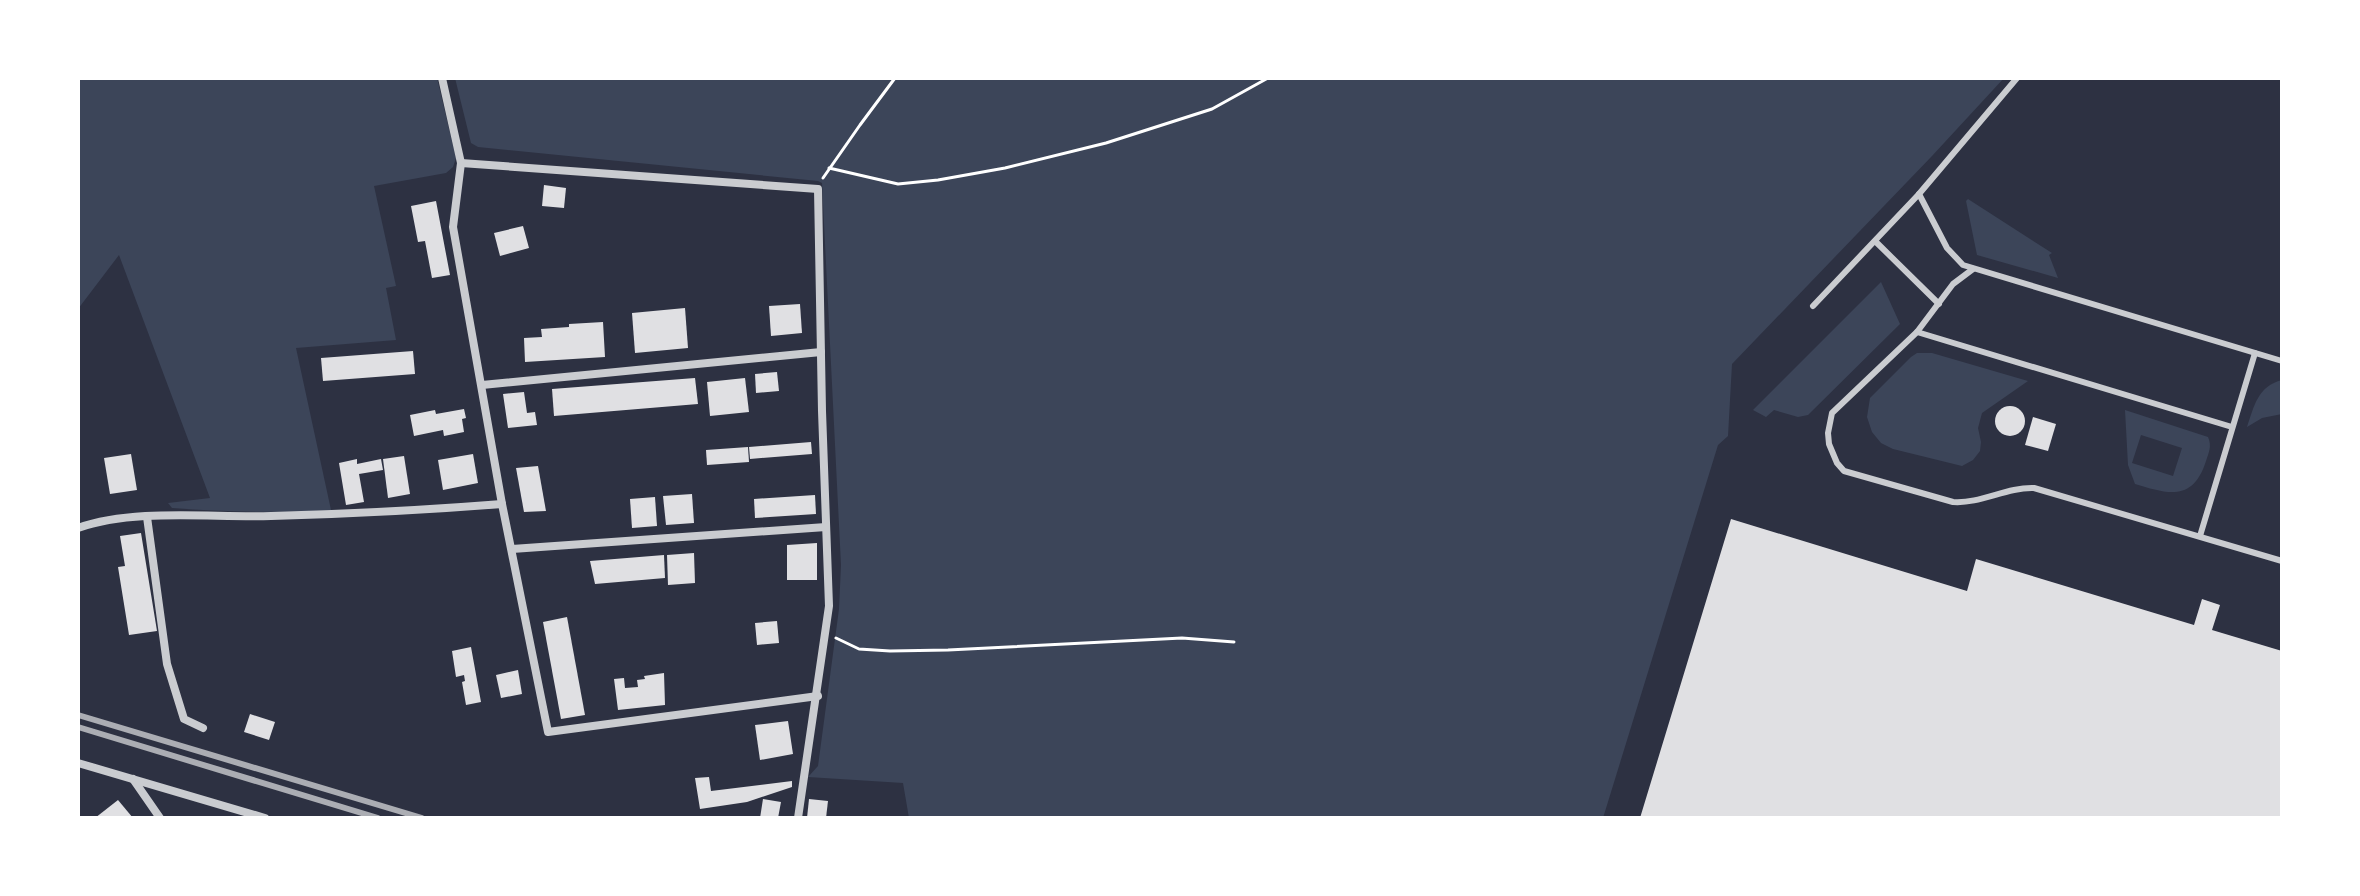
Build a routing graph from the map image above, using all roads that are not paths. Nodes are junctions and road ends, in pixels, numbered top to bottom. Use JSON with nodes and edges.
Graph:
{"nodes":[{"id":1,"x":442,"y":78,"type":"edge"},
{"id":2,"x":2017,"y":78,"type":"edge"},
{"id":3,"x":461,"y":163,"type":"junction"},
{"id":4,"x":1919,"y":194,"type":"junction"},
{"id":5,"x":1875,"y":241,"type":"junction"},
{"id":6,"x":1973,"y":269,"type":"junction"},
{"id":7,"x":1939,"y":304,"type":"junction"},
{"id":8,"x":1813,"y":306,"type":"dead end"},
{"id":9,"x":1917,"y":332,"type":"junction"},
{"id":10,"x":821,"y":352,"type":"junction"},
{"id":11,"x":2255,"y":353,"type":"junction"},
{"id":12,"x":2282,"y":361,"type":"edge"},
{"id":13,"x":482,"y":385,"type":"junction"},
{"id":14,"x":2232,"y":427,"type":"junction"},
{"id":15,"x":502,"y":504,"type":"junction"},
{"id":16,"x":147,"y":517,"type":"junction"},
{"id":17,"x":826,"y":527,"type":"junction"},
{"id":18,"x":78,"y":528,"type":"edge"},
{"id":19,"x":2200,"y":536,"type":"junction"},
{"id":20,"x":512,"y":549,"type":"junction"},
{"id":21,"x":2282,"y":561,"type":"edge"},
{"id":22,"x":818,"y":696,"type":"junction"},
{"id":23,"x":203,"y":728,"type":"dead end"},
{"id":24,"x":78,"y":763,"type":"edge"},
{"id":25,"x":132,"y":779,"type":"junction"},
{"id":26,"x":160,"y":818,"type":"edge"},
{"id":27,"x":265,"y":818,"type":"edge"},
{"id":28,"x":798,"y":818,"type":"edge"}],
"edges":[{"from":1,"to":3,"type":"street"},
{"from":2,"to":4,"type":"lane"},
{"from":3,"to":10,"type":"street"},
{"from":3,"to":13,"type":"street"},
{"from":4,"to":5,"type":"lane"},
{"from":4,"to":6,"type":"lane"},
{"from":5,"to":7,"type":"lane"},
{"from":5,"to":8,"type":"lane"},
{"from":6,"to":7,"type":"lane"},
{"from":6,"to":11,"type":"lane"},
{"from":7,"to":9,"type":"lane"},
{"from":9,"to":14,"type":"lane"},
{"from":9,"to":19,"type":"lane"},
{"from":10,"to":13,"type":"street"},
{"from":10,"to":17,"type":"street"},
{"from":11,"to":12,"type":"lane"},
{"from":11,"to":14,"type":"lane"},
{"from":13,"to":15,"type":"street"},
{"from":14,"to":19,"type":"lane"},
{"from":15,"to":16,"type":"street"},
{"from":15,"to":20,"type":"street"},
{"from":16,"to":18,"type":"street"},
{"from":16,"to":23,"type":"street"},
{"from":17,"to":20,"type":"street"},
{"from":17,"to":22,"type":"street"},
{"from":19,"to":21,"type":"lane"},
{"from":20,"to":22,"type":"street"},
{"from":22,"to":28,"type":"street"},
{"from":24,"to":25,"type":"street"},
{"from":25,"to":26,"type":"street"},
{"from":25,"to":27,"type":"street"}]}
